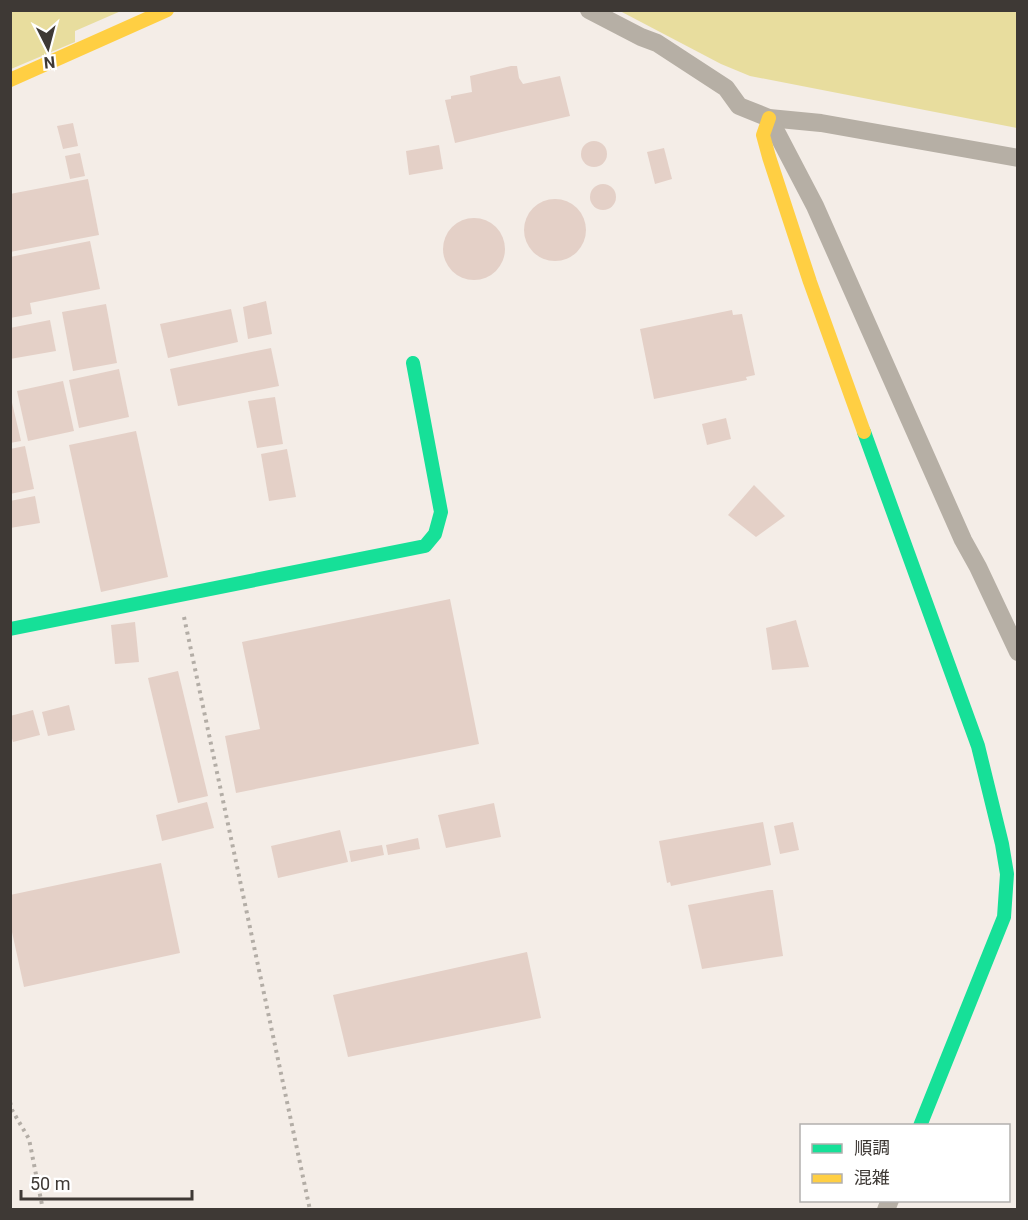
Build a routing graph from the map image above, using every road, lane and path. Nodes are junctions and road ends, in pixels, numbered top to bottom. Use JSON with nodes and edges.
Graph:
{"nodes":[{"id":1,"x":167,"y":10,"type":"edge"},
{"id":2,"x":589,"y":10,"type":"edge"},
{"id":3,"x":10,"y":80,"type":"edge"},
{"id":4,"x":769,"y":118,"type":"junction"},
{"id":5,"x":1017,"y":158,"type":"edge"},
{"id":6,"x":413,"y":363,"type":"dead end"},
{"id":7,"x":179,"y":596,"type":"junction"},
{"id":8,"x":10,"y":629,"type":"edge"},
{"id":9,"x":1017,"y":652,"type":"edge"},
{"id":10,"x":10,"y":1102,"type":"edge"},
{"id":11,"x":920,"y":1124,"type":"edge"},
{"id":12,"x":43,"y":1209,"type":"edge"},
{"id":13,"x":309,"y":1209,"type":"edge"}],
"edges":[{"from":1,"to":3,"type":"street"},
{"from":2,"to":4,"type":"street"},
{"from":4,"to":5,"type":"street"},
{"from":4,"to":9,"type":"street"},
{"from":4,"to":11,"type":"street"},
{"from":6,"to":7,"type":"street"},
{"from":7,"to":8,"type":"street"},
{"from":7,"to":13,"type":"path"},
{"from":10,"to":12,"type":"path"}]}
